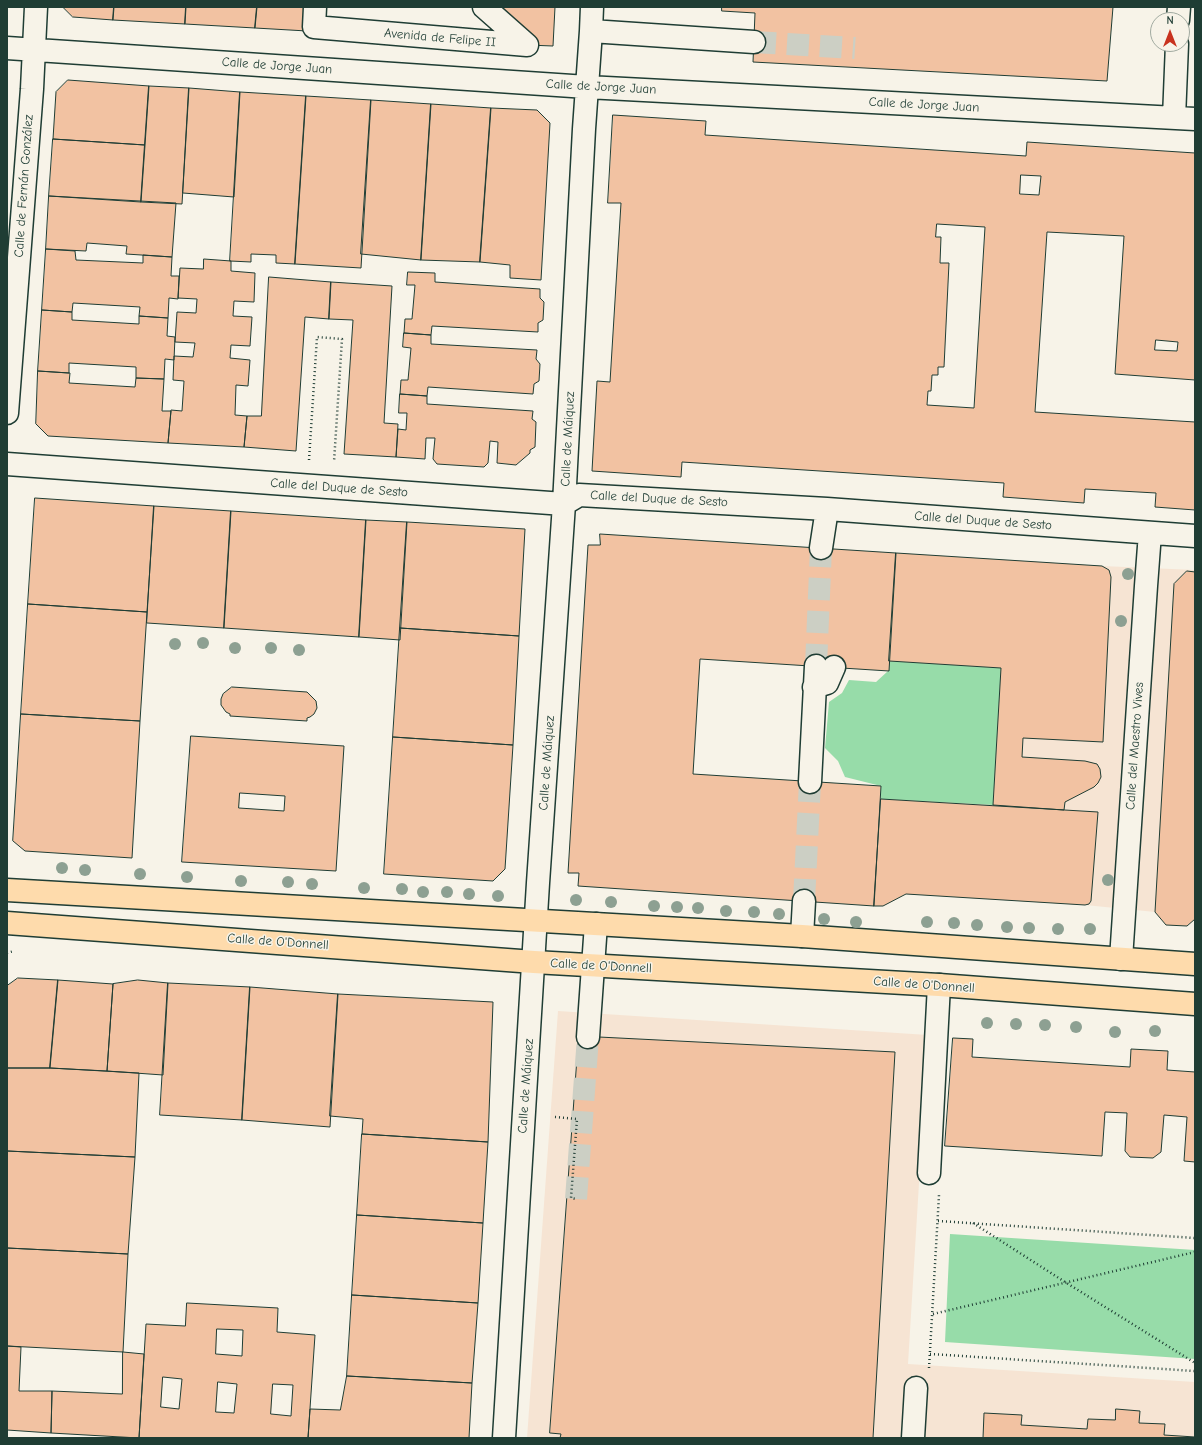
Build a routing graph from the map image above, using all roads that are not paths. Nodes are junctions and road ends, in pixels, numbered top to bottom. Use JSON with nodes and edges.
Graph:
{"nodes":[{"id":1,"x":36,"y":7,"type":"edge"},
{"id":2,"x":315,"y":7,"type":"edge"},
{"id":3,"x":484,"y":7,"type":"edge"},
{"id":4,"x":592,"y":7,"type":"edge"},
{"id":5,"x":591,"y":31,"type":"junction"},
{"id":6,"x":754,"y":42,"type":"tunnel mouth"},
{"id":7,"x":7,"y":48,"type":"edge"},
{"id":8,"x":34,"y":50,"type":"junction"},
{"id":9,"x":1176,"y":52,"type":"edge"},
{"id":10,"x":587,"y":87,"type":"junction"},
{"id":11,"x":1174,"y":118,"type":"junction"},
{"id":12,"x":1195,"y":119,"type":"edge"},
{"id":13,"x":7,"y":413,"type":"edge"},
{"id":14,"x":7,"y":464,"type":"edge"},
{"id":15,"x":564,"y":504,"type":"junction"},
{"id":16,"x":827,"y":509,"type":"junction"},
{"id":17,"x":1150,"y":533,"type":"junction"},
{"id":18,"x":1195,"y":536,"type":"edge"},
{"id":19,"x":821,"y":548,"type":"tunnel mouth"},
{"id":20,"x":821,"y":673,"type":"tunnel mouth"},
{"id":21,"x":818,"y":782,"type":"tunnel mouth"},
{"id":22,"x":7,"y":890,"type":"edge"},
{"id":23,"x":804,"y":901,"type":"tunnel mouth"},
{"id":24,"x":536,"y":920,"type":"junction"},
{"id":25,"x":7,"y":923,"type":"edge"},
{"id":26,"x":596,"y":924,"type":"junction"},
{"id":27,"x":802,"y":936,"type":"junction"},
{"id":28,"x":1121,"y":959,"type":"junction"},
{"id":29,"x":534,"y":962,"type":"junction"},
{"id":30,"x":1195,"y":964,"type":"edge"},
{"id":31,"x":593,"y":965,"type":"junction"},
{"id":32,"x":939,"y":985,"type":"junction"},
{"id":33,"x":1195,"y":1004,"type":"edge"},
{"id":34,"x":588,"y":1037,"type":"tunnel mouth"},
{"id":35,"x":934,"y":1181,"type":"road end"},
{"id":36,"x":916,"y":1388,"type":"dead end"},
{"id":37,"x":504,"y":1438,"type":"edge"},
{"id":38,"x":913,"y":1438,"type":"edge"}],
"edges":[{"from":1,"to":8,"type":"street","name":"Calle de Fernán González"},
{"from":2,"to":3,"type":"street","name":"Avenida de Felipe II"},
{"from":4,"to":5,"type":"street","name":"Calle de Máiquez"},
{"from":5,"to":6,"type":"street"},
{"from":5,"to":10,"type":"street","name":"Calle de Máiquez"},
{"from":7,"to":8,"type":"street","name":"Calle de Jorge Juan"},
{"from":8,"to":10,"type":"street","name":"Calle de Jorge Juan"},
{"from":8,"to":13,"type":"street","name":"Calle de Fernán González"},
{"from":9,"to":11,"type":"street"},
{"from":10,"to":11,"type":"street","name":"Calle de Jorge Juan"},
{"from":10,"to":15,"type":"street","name":"Calle de Máiquez"},
{"from":11,"to":12,"type":"street","name":"Calle de Jorge Juan"},
{"from":14,"to":15,"type":"street","name":"Calle del Duque de Sesto"},
{"from":15,"to":16,"type":"street","name":"Calle del Duque de Sesto"},
{"from":15,"to":24,"type":"street","name":"Calle de Máiquez"},
{"from":16,"to":17,"type":"street","name":"Calle del Duque de Sesto"},
{"from":16,"to":19,"type":"street"},
{"from":17,"to":18,"type":"street","name":"Calle del Duque de Sesto"},
{"from":17,"to":28,"type":"street","name":"Calle del Maestro Vives"},
{"from":20,"to":21,"type":"street"},
{"from":22,"to":24,"type":"main road"},
{"from":23,"to":27,"type":"street"},
{"from":24,"to":26,"type":"main road"},
{"from":24,"to":29,"type":"street","name":"Calle de Máiquez"},
{"from":25,"to":29,"type":"main road","name":"Calle de O'Donnell"},
{"from":26,"to":27,"type":"main road"},
{"from":26,"to":31,"type":"street"},
{"from":27,"to":28,"type":"main road"},
{"from":28,"to":30,"type":"main road"},
{"from":29,"to":31,"type":"main road","name":"Calle de O'Donnell"},
{"from":29,"to":37,"type":"street","name":"Calle de Máiquez"},
{"from":31,"to":32,"type":"main road","name":"Calle de O'Donnell"},
{"from":31,"to":34,"type":"street"},
{"from":32,"to":33,"type":"main road","name":"Calle de O'Donnell"},
{"from":32,"to":35,"type":"street"},
{"from":36,"to":38,"type":"street"}]}
